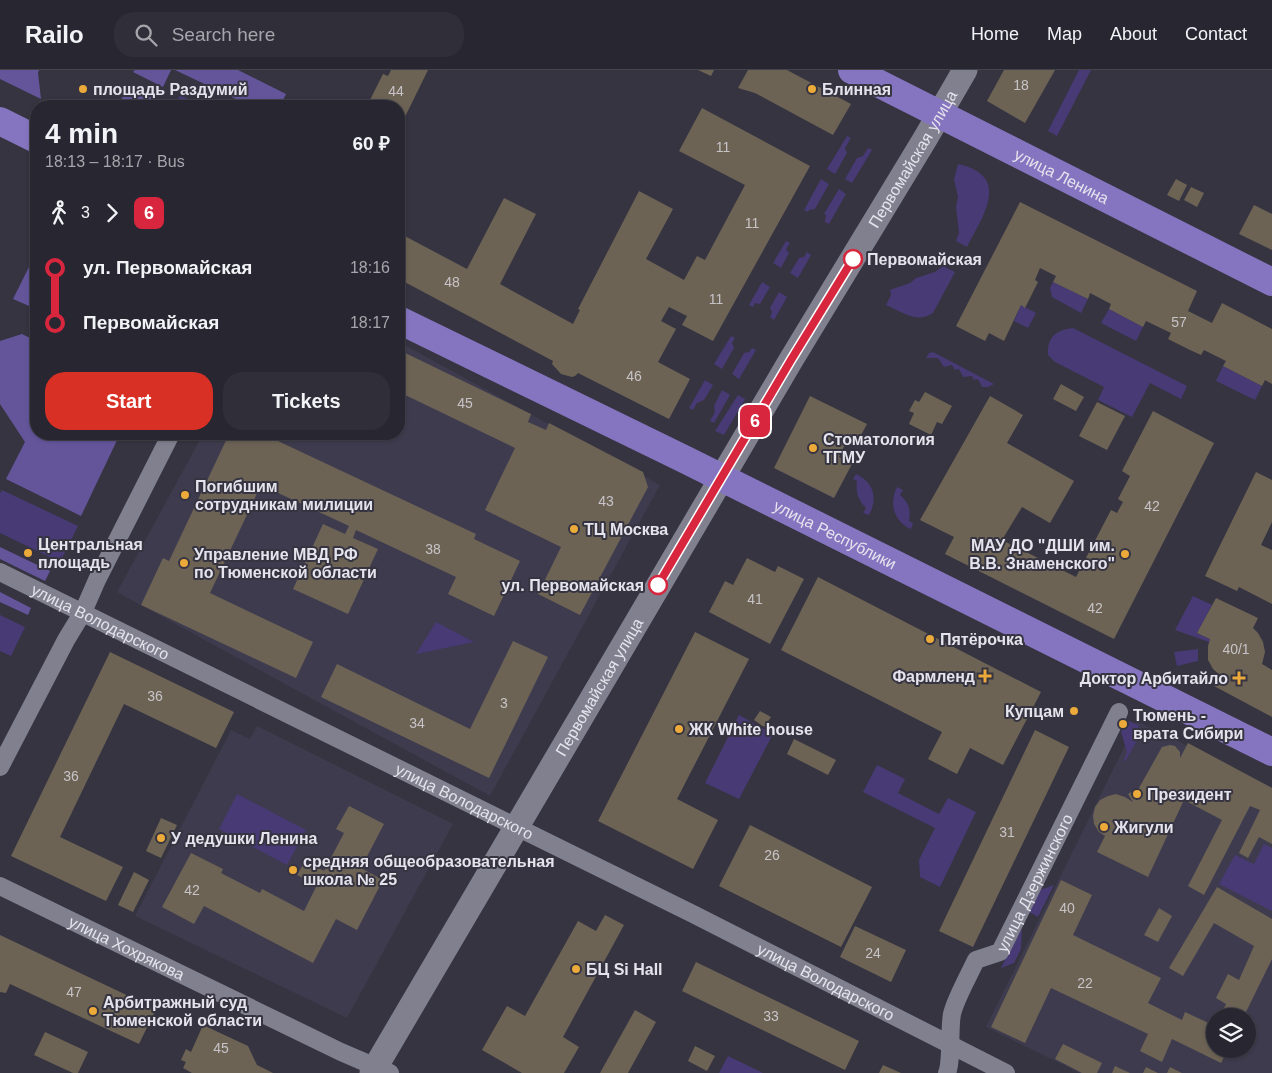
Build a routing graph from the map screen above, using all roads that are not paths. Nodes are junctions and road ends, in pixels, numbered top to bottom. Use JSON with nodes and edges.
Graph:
{"nodes":[{"id":1,"x":852,"y":70,"type":"edge"},
{"id":2,"x":965,"y":70,"type":"edge"},
{"id":3,"x":940,"y":113,"type":"junction"},
{"id":4,"x":0,"y":121,"type":"edge"},
{"id":5,"x":30,"y":137,"type":"edge"},
{"id":6,"x":1272,"y":282,"type":"edge"},
{"id":7,"x":405,"y":323,"type":"edge"},
{"id":8,"x":168,"y":440,"type":"edge"},
{"id":9,"x":722,"y":478,"type":"junction"},
{"id":10,"x":0,"y":572,"type":"edge"},
{"id":11,"x":83,"y":612,"type":"junction"},
{"id":12,"x":1119,"y":712,"type":"dead end"},
{"id":13,"x":1272,"y":752,"type":"edge"},
{"id":14,"x":0,"y":767,"type":"edge"},
{"id":15,"x":516,"y":826,"type":"junction"},
{"id":16,"x":0,"y":886,"type":"edge"},
{"id":17,"x":949,"y":1044,"type":"junction"},
{"id":18,"x":379,"y":1071,"type":"edge"},
{"id":19,"x":947,"y":1073,"type":"edge"},
{"id":20,"x":1006,"y":1073,"type":"edge"}],
"edges":[{"from":1,"to":3,"type":"main road","name":"улица Ленина"},
{"from":2,"to":3,"type":"street","name":"Первомайская улица"},
{"from":3,"to":6,"type":"main road","name":"улица Ленина"},
{"from":3,"to":9,"type":"street","name":"Первомайская улица"},
{"from":4,"to":5,"type":"main road"},
{"from":7,"to":9,"type":"main road","name":"улица Республики"},
{"from":8,"to":11,"type":"street"},
{"from":9,"to":13,"type":"main road","name":"улица Республики"},
{"from":9,"to":15,"type":"street","name":"Первомайская улица"},
{"from":10,"to":11,"type":"street","name":"улица Володарского"},
{"from":11,"to":14,"type":"street"},
{"from":11,"to":15,"type":"street","name":"улица Володарского"},
{"from":12,"to":17,"type":"street","name":"улица Дзержинского"},
{"from":15,"to":17,"type":"street","name":"улица Володарского"},
{"from":15,"to":18,"type":"street","name":"Первомайская улица"},
{"from":16,"to":18,"type":"street","name":"улица Хохрякова"},
{"from":17,"to":19,"type":"street","name":"улица Дзержинского"},
{"from":17,"to":20,"type":"street","name":"улица Володарского"}]}
